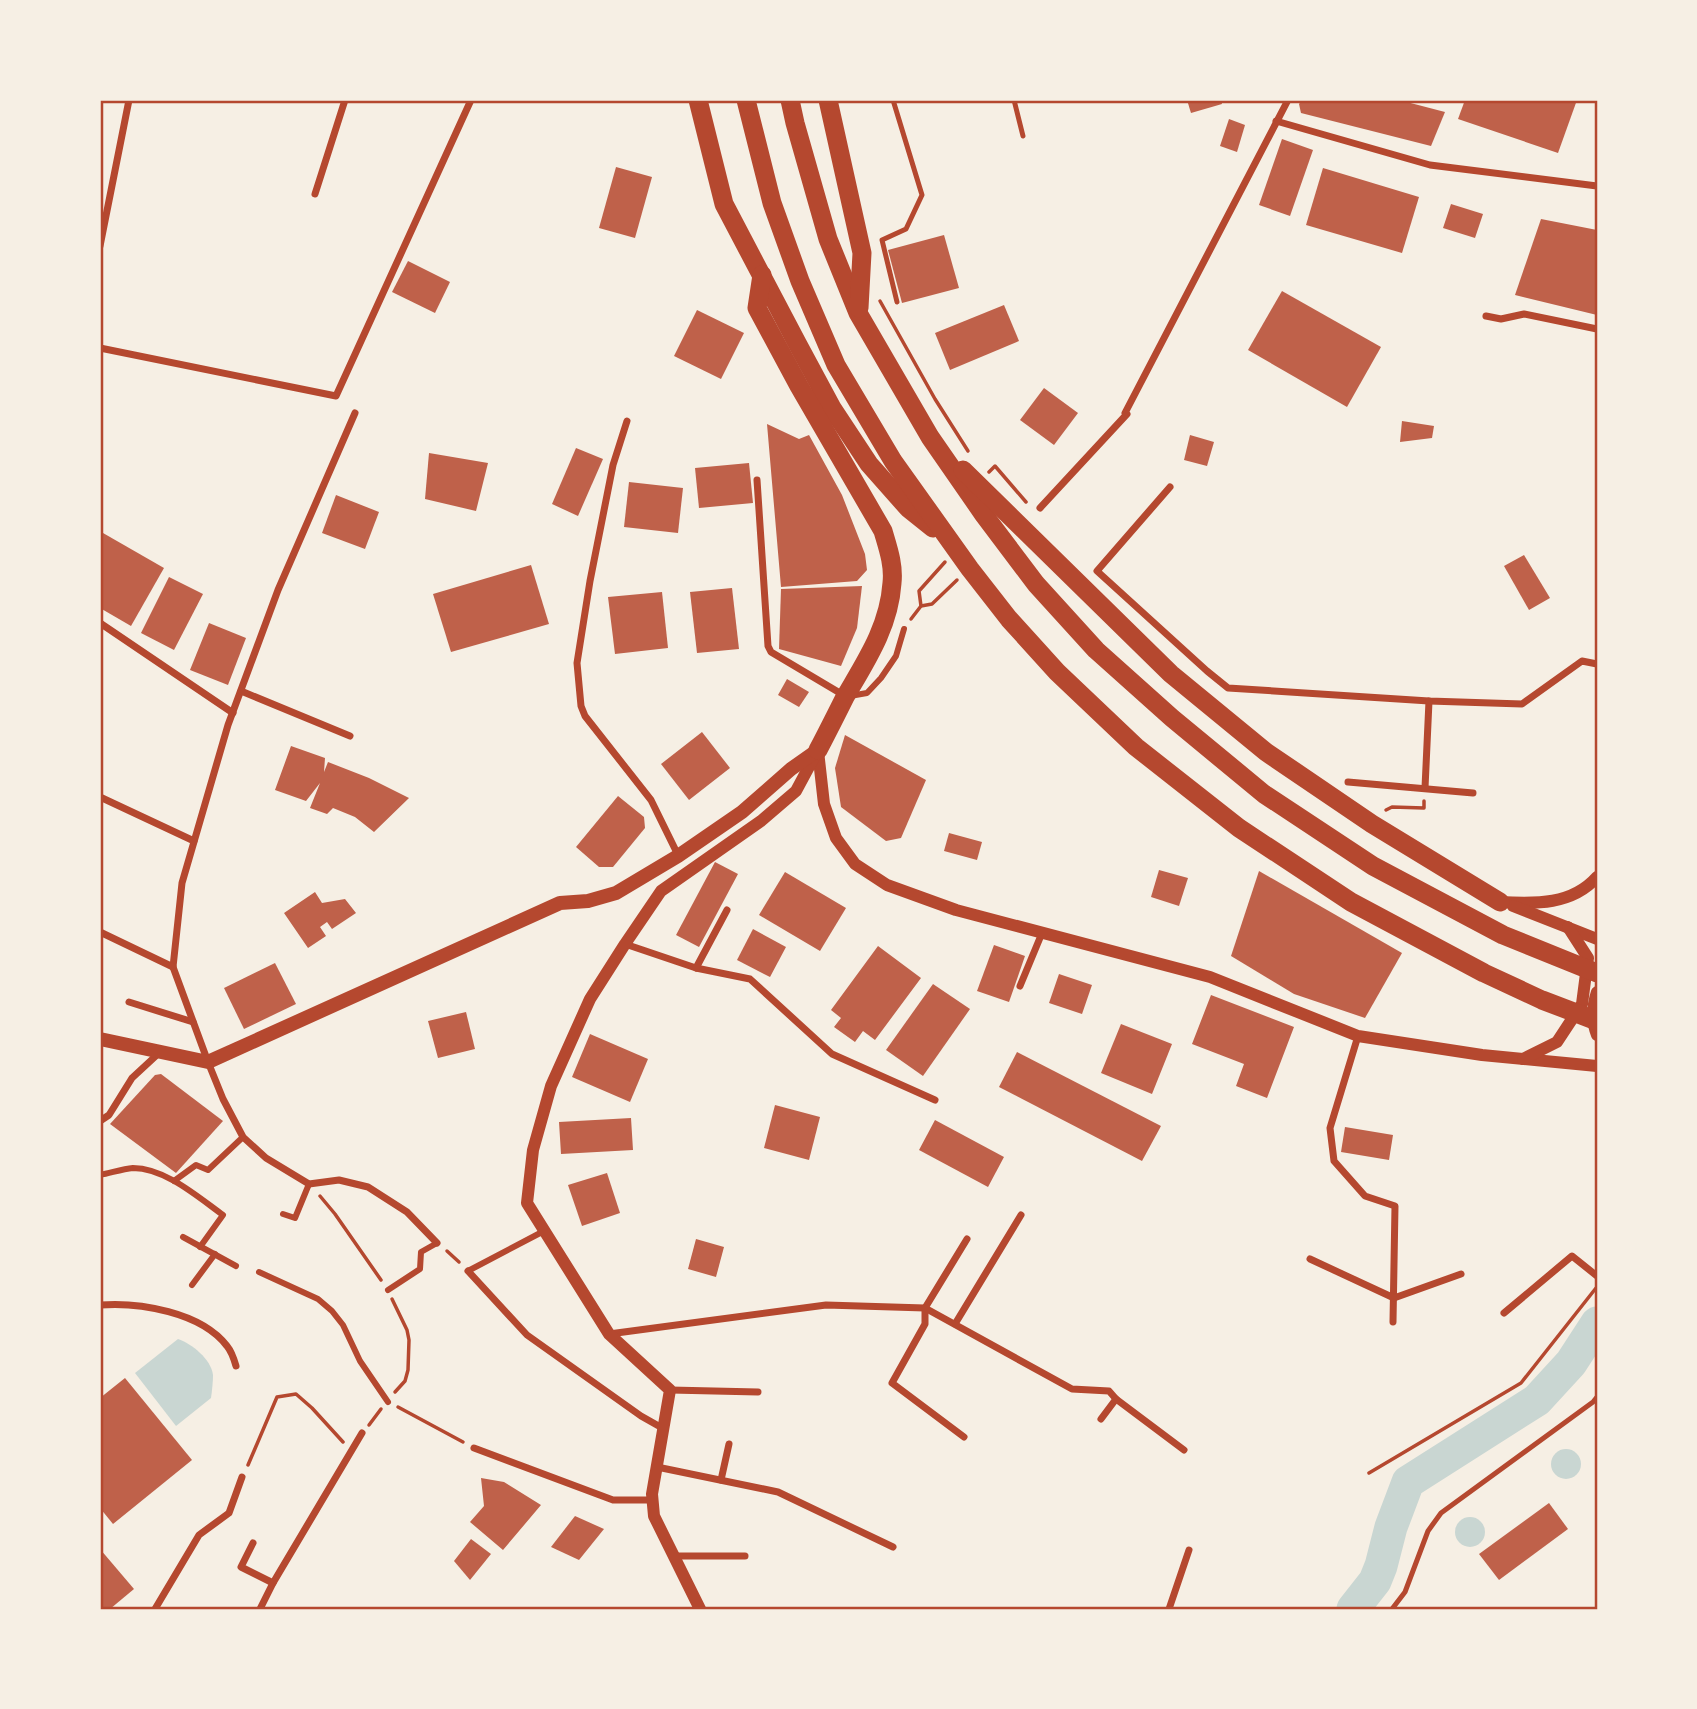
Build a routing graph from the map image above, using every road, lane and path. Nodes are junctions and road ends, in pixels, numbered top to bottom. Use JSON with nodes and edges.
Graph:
{"nodes":[{"id":1,"x":129,"y":100,"type":"edge"},
{"id":2,"x":345,"y":100,"type":"edge"},
{"id":3,"x":471,"y":100,"type":"edge"},
{"id":4,"x":698,"y":100,"type":"edge"},
{"id":5,"x":746,"y":100,"type":"edge"},
{"id":6,"x":790,"y":100,"type":"edge"},
{"id":7,"x":893,"y":100,"type":"edge"},
{"id":8,"x":1014,"y":100,"type":"edge"},
{"id":9,"x":1288,"y":100,"type":"edge"},
{"id":10,"x":832,"y":101,"type":"edge"},
{"id":11,"x":1276,"y":121,"type":"junction"},
{"id":12,"x":1023,"y":136,"type":"dead end"},
{"id":13,"x":1597,"y":186,"type":"edge"},
{"id":14,"x":315,"y":194,"type":"dead end"},
{"id":15,"x":100,"y":246,"type":"edge"},
{"id":16,"x":762,"y":275,"type":"junction"},
{"id":17,"x":897,"y":302,"type":"dead end"},
{"id":18,"x":859,"y":313,"type":"junction"},
{"id":19,"x":1486,"y":316,"type":"dead end"},
{"id":20,"x":1597,"y":329,"type":"edge"},
{"id":21,"x":100,"y":348,"type":"edge"},
{"id":22,"x":355,"y":412,"type":"dead end"},
{"id":23,"x":627,"y":421,"type":"dead end"},
{"id":24,"x":930,"y":437,"type":"junction"},
{"id":25,"x":984,"y":476,"type":"dead end"},
{"id":26,"x":757,"y":480,"type":"dead end"},
{"id":27,"x":1170,"y":486,"type":"dead end"},
{"id":28,"x":1040,"y":508,"type":"joint"},
{"id":29,"x":950,"y":541,"type":"junction"},
{"id":30,"x":958,"y":579,"type":"dead end"},
{"id":31,"x":919,"y":591,"type":"dead end"},
{"id":32,"x":100,"y":623,"type":"edge"},
{"id":33,"x":904,"y":629,"type":"dead end"},
{"id":34,"x":1597,"y":664,"type":"edge"},
{"id":35,"x":241,"y":691,"type":"junction"},
{"id":36,"x":846,"y":697,"type":"junction"},
{"id":37,"x":1429,"y":701,"type":"junction"},
{"id":38,"x":233,"y":713,"type":"junction"},
{"id":39,"x":350,"y":736,"type":"dead end"},
{"id":40,"x":818,"y":750,"type":"junction"},
{"id":41,"x":1348,"y":782,"type":"dead end"},
{"id":42,"x":1425,"y":788,"type":"junction"},
{"id":43,"x":1473,"y":793,"type":"dead end"},
{"id":44,"x":100,"y":797,"type":"edge"},
{"id":45,"x":1381,"y":812,"type":"dead end"},
{"id":46,"x":194,"y":841,"type":"junction"},
{"id":47,"x":678,"y":856,"type":"junction"},
{"id":48,"x":1597,"y":877,"type":"edge"},
{"id":49,"x":1500,"y":902,"type":"junction"},
{"id":50,"x":727,"y":910,"type":"dead end"},
{"id":51,"x":1567,"y":927,"type":"junction"},
{"id":52,"x":100,"y":932,"type":"edge"},
{"id":53,"x":1042,"y":933,"type":"junction"},
{"id":54,"x":1597,"y":939,"type":"edge"},
{"id":55,"x":625,"y":944,"type":"junction"},
{"id":56,"x":173,"y":967,"type":"junction"},
{"id":57,"x":696,"y":968,"type":"junction"},
{"id":58,"x":1597,"y":973,"type":"edge"},
{"id":59,"x":1020,"y":986,"type":"dead end"},
{"id":60,"x":1597,"y":992,"type":"edge"},
{"id":61,"x":129,"y":1002,"type":"dead end"},
{"id":62,"x":1597,"y":1021,"type":"edge"},
{"id":63,"x":193,"y":1022,"type":"junction"},
{"id":64,"x":1597,"y":1035,"type":"edge"},
{"id":65,"x":1358,"y":1036,"type":"junction"},
{"id":66,"x":100,"y":1039,"type":"edge"},
{"id":67,"x":159,"y":1052,"type":"junction"},
{"id":68,"x":1523,"y":1059,"type":"junction"},
{"id":69,"x":208,"y":1062,"type":"junction"},
{"id":70,"x":1597,"y":1066,"type":"edge"},
{"id":71,"x":935,"y":1100,"type":"dead end"},
{"id":72,"x":100,"y":1121,"type":"edge"},
{"id":73,"x":243,"y":1138,"type":"junction"},
{"id":74,"x":100,"y":1175,"type":"edge"},
{"id":75,"x":174,"y":1181,"type":"junction"},
{"id":76,"x":309,"y":1184,"type":"junction"},
{"id":77,"x":283,"y":1214,"type":"dead end"},
{"id":78,"x":1021,"y":1215,"type":"dead end"},
{"id":79,"x":544,"y":1231,"type":"junction"},
{"id":80,"x":183,"y":1237,"type":"dead end"},
{"id":81,"x":967,"y":1240,"type":"dead end"},
{"id":82,"x":437,"y":1243,"type":"junction"},
{"id":83,"x":200,"y":1247,"type":"junction"},
{"id":84,"x":215,"y":1254,"type":"junction"},
{"id":85,"x":1310,"y":1259,"type":"dead end"},
{"id":86,"x":236,"y":1266,"type":"dead end"},
{"id":87,"x":468,"y":1271,"type":"junction"},
{"id":88,"x":259,"y":1272,"type":"dead end"},
{"id":89,"x":1461,"y":1274,"type":"dead end"},
{"id":90,"x":1597,"y":1276,"type":"edge"},
{"id":91,"x":192,"y":1285,"type":"dead end"},
{"id":92,"x":1597,"y":1286,"type":"edge"},
{"id":93,"x":388,"y":1290,"type":"junction"},
{"id":94,"x":1394,"y":1298,"type":"junction"},
{"id":95,"x":100,"y":1305,"type":"edge"},
{"id":96,"x":925,"y":1308,"type":"junction"},
{"id":97,"x":1504,"y":1313,"type":"dead end"},
{"id":98,"x":1393,"y":1322,"type":"dead end"},
{"id":99,"x":955,"y":1324,"type":"junction"},
{"id":100,"x":609,"y":1334,"type":"junction"},
{"id":101,"x":236,"y":1366,"type":"dead end"},
{"id":102,"x":670,"y":1390,"type":"junction"},
{"id":103,"x":758,"y":1392,"type":"dead end"},
{"id":104,"x":1597,"y":1397,"type":"edge"},
{"id":105,"x":1116,"y":1399,"type":"junction"},
{"id":106,"x":387,"y":1402,"type":"junction"},
{"id":107,"x":1101,"y":1419,"type":"dead end"},
{"id":108,"x":664,"y":1429,"type":"junction"},
{"id":109,"x":362,"y":1433,"type":"joint"},
{"id":110,"x":964,"y":1437,"type":"dead end"},
{"id":111,"x":729,"y":1444,"type":"dead end"},
{"id":112,"x":474,"y":1448,"type":"joint"},
{"id":113,"x":1184,"y":1450,"type":"dead end"},
{"id":114,"x":351,"y":1452,"type":"junction"},
{"id":115,"x":657,"y":1467,"type":"junction"},
{"id":116,"x":1369,"y":1474,"type":"dead end"},
{"id":117,"x":242,"y":1477,"type":"joint"},
{"id":118,"x":721,"y":1480,"type":"junction"},
{"id":119,"x":653,"y":1500,"type":"junction"},
{"id":120,"x":253,"y":1542,"type":"dead end"},
{"id":121,"x":893,"y":1547,"type":"dead end"},
{"id":122,"x":1189,"y":1550,"type":"dead end"},
{"id":123,"x":674,"y":1556,"type":"junction"},
{"id":124,"x":745,"y":1556,"type":"dead end"},
{"id":125,"x":273,"y":1583,"type":"junction"},
{"id":126,"x":155,"y":1609,"type":"edge"},
{"id":127,"x":260,"y":1609,"type":"edge"},
{"id":128,"x":700,"y":1609,"type":"edge"},
{"id":129,"x":1169,"y":1609,"type":"edge"},
{"id":130,"x":1392,"y":1609,"type":"edge"}],
"edges":[{"from":1,"to":15,"type":"street"},
{"from":2,"to":14,"type":"street"},
{"from":3,"to":21,"type":"street"},
{"from":4,"to":16,"type":"highway"},
{"from":5,"to":29,"type":"highway"},
{"from":6,"to":18,"type":"highway"},
{"from":7,"to":17,"type":"lane"},
{"from":8,"to":12,"type":"lane"},
{"from":9,"to":11,"type":"street"},
{"from":10,"to":18,"type":"highway"},
{"from":11,"to":13,"type":"street"},
{"from":11,"to":28,"type":"street"},
{"from":16,"to":29,"type":"highway"},
{"from":16,"to":36,"type":"highway"},
{"from":18,"to":24,"type":"highway"},
{"from":19,"to":20,"type":"street"},
{"from":22,"to":35,"type":"street"},
{"from":23,"to":47,"type":"street"},
{"from":24,"to":49,"type":"highway"},
{"from":24,"to":58,"type":"highway"},
{"from":25,"to":28,"type":"path"},
{"from":26,"to":36,"type":"street"},
{"from":27,"to":37,"type":"street"},
{"from":29,"to":62,"type":"highway"},
{"from":30,"to":31,"type":"path"},
{"from":32,"to":38,"type":"street"},
{"from":33,"to":36,"type":"street"},
{"from":34,"to":37,"type":"street"},
{"from":35,"to":38,"type":"street"},
{"from":35,"to":39,"type":"street"},
{"from":36,"to":40,"type":"highway"},
{"from":37,"to":42,"type":"street"},
{"from":38,"to":46,"type":"street"},
{"from":40,"to":47,"type":"main road"},
{"from":40,"to":53,"type":"street"},
{"from":40,"to":55,"type":"street"},
{"from":41,"to":42,"type":"street"},
{"from":42,"to":43,"type":"street"},
{"from":42,"to":45,"type":"path"},
{"from":44,"to":46,"type":"street"},
{"from":46,"to":56,"type":"street"},
{"from":47,"to":69,"type":"main road"},
{"from":48,"to":49,"type":"street"},
{"from":49,"to":51,"type":"street"},
{"from":50,"to":57,"type":"street"},
{"from":51,"to":54,"type":"street"},
{"from":51,"to":68,"type":"street"},
{"from":52,"to":56,"type":"street"},
{"from":53,"to":59,"type":"street"},
{"from":53,"to":65,"type":"street"},
{"from":55,"to":57,"type":"street"},
{"from":55,"to":79,"type":"street"},
{"from":56,"to":63,"type":"street"},
{"from":57,"to":71,"type":"street"},
{"from":60,"to":64,"type":"street"},
{"from":61,"to":63,"type":"street"},
{"from":63,"to":69,"type":"street"},
{"from":65,"to":68,"type":"street"},
{"from":65,"to":94,"type":"street"},
{"from":66,"to":67,"type":"main road"},
{"from":67,"to":69,"type":"main road"},
{"from":67,"to":72,"type":"street"},
{"from":68,"to":70,"type":"street"},
{"from":69,"to":73,"type":"street"},
{"from":73,"to":75,"type":"street"},
{"from":73,"to":76,"type":"street"},
{"from":74,"to":75,"type":"street"},
{"from":75,"to":83,"type":"street"},
{"from":76,"to":77,"type":"street"},
{"from":76,"to":82,"type":"street"},
{"from":76,"to":93,"type":"path"},
{"from":78,"to":99,"type":"street"},
{"from":79,"to":87,"type":"street"},
{"from":79,"to":100,"type":"street"},
{"from":80,"to":83,"type":"street"},
{"from":81,"to":96,"type":"street"},
{"from":82,"to":87,"type":"path"},
{"from":82,"to":93,"type":"street"},
{"from":83,"to":84,"type":"street"},
{"from":84,"to":86,"type":"street"},
{"from":84,"to":91,"type":"street"},
{"from":85,"to":94,"type":"street"},
{"from":87,"to":108,"type":"street"},
{"from":88,"to":106,"type":"street"},
{"from":89,"to":94,"type":"street"},
{"from":90,"to":97,"type":"street"},
{"from":92,"to":116,"type":"path"},
{"from":93,"to":106,"type":"path"},
{"from":94,"to":98,"type":"street"},
{"from":95,"to":101,"type":"street"},
{"from":96,"to":99,"type":"street"},
{"from":96,"to":100,"type":"street"},
{"from":96,"to":110,"type":"street"},
{"from":99,"to":105,"type":"street"},
{"from":100,"to":102,"type":"street"},
{"from":102,"to":103,"type":"street"},
{"from":102,"to":108,"type":"street"},
{"from":104,"to":130,"type":"lane"},
{"from":105,"to":107,"type":"street"},
{"from":105,"to":113,"type":"street"},
{"from":106,"to":109,"type":"path"},
{"from":106,"to":112,"type":"path"},
{"from":108,"to":115,"type":"street"},
{"from":109,"to":114,"type":"street"},
{"from":111,"to":118,"type":"street"},
{"from":112,"to":119,"type":"street"},
{"from":114,"to":117,"type":"path"},
{"from":114,"to":125,"type":"street"},
{"from":115,"to":118,"type":"street"},
{"from":115,"to":119,"type":"street"},
{"from":117,"to":126,"type":"street"},
{"from":118,"to":121,"type":"street"},
{"from":119,"to":123,"type":"street"},
{"from":120,"to":125,"type":"street"},
{"from":122,"to":129,"type":"street"},
{"from":123,"to":124,"type":"street"},
{"from":123,"to":128,"type":"street"},
{"from":125,"to":127,"type":"street"}]}
